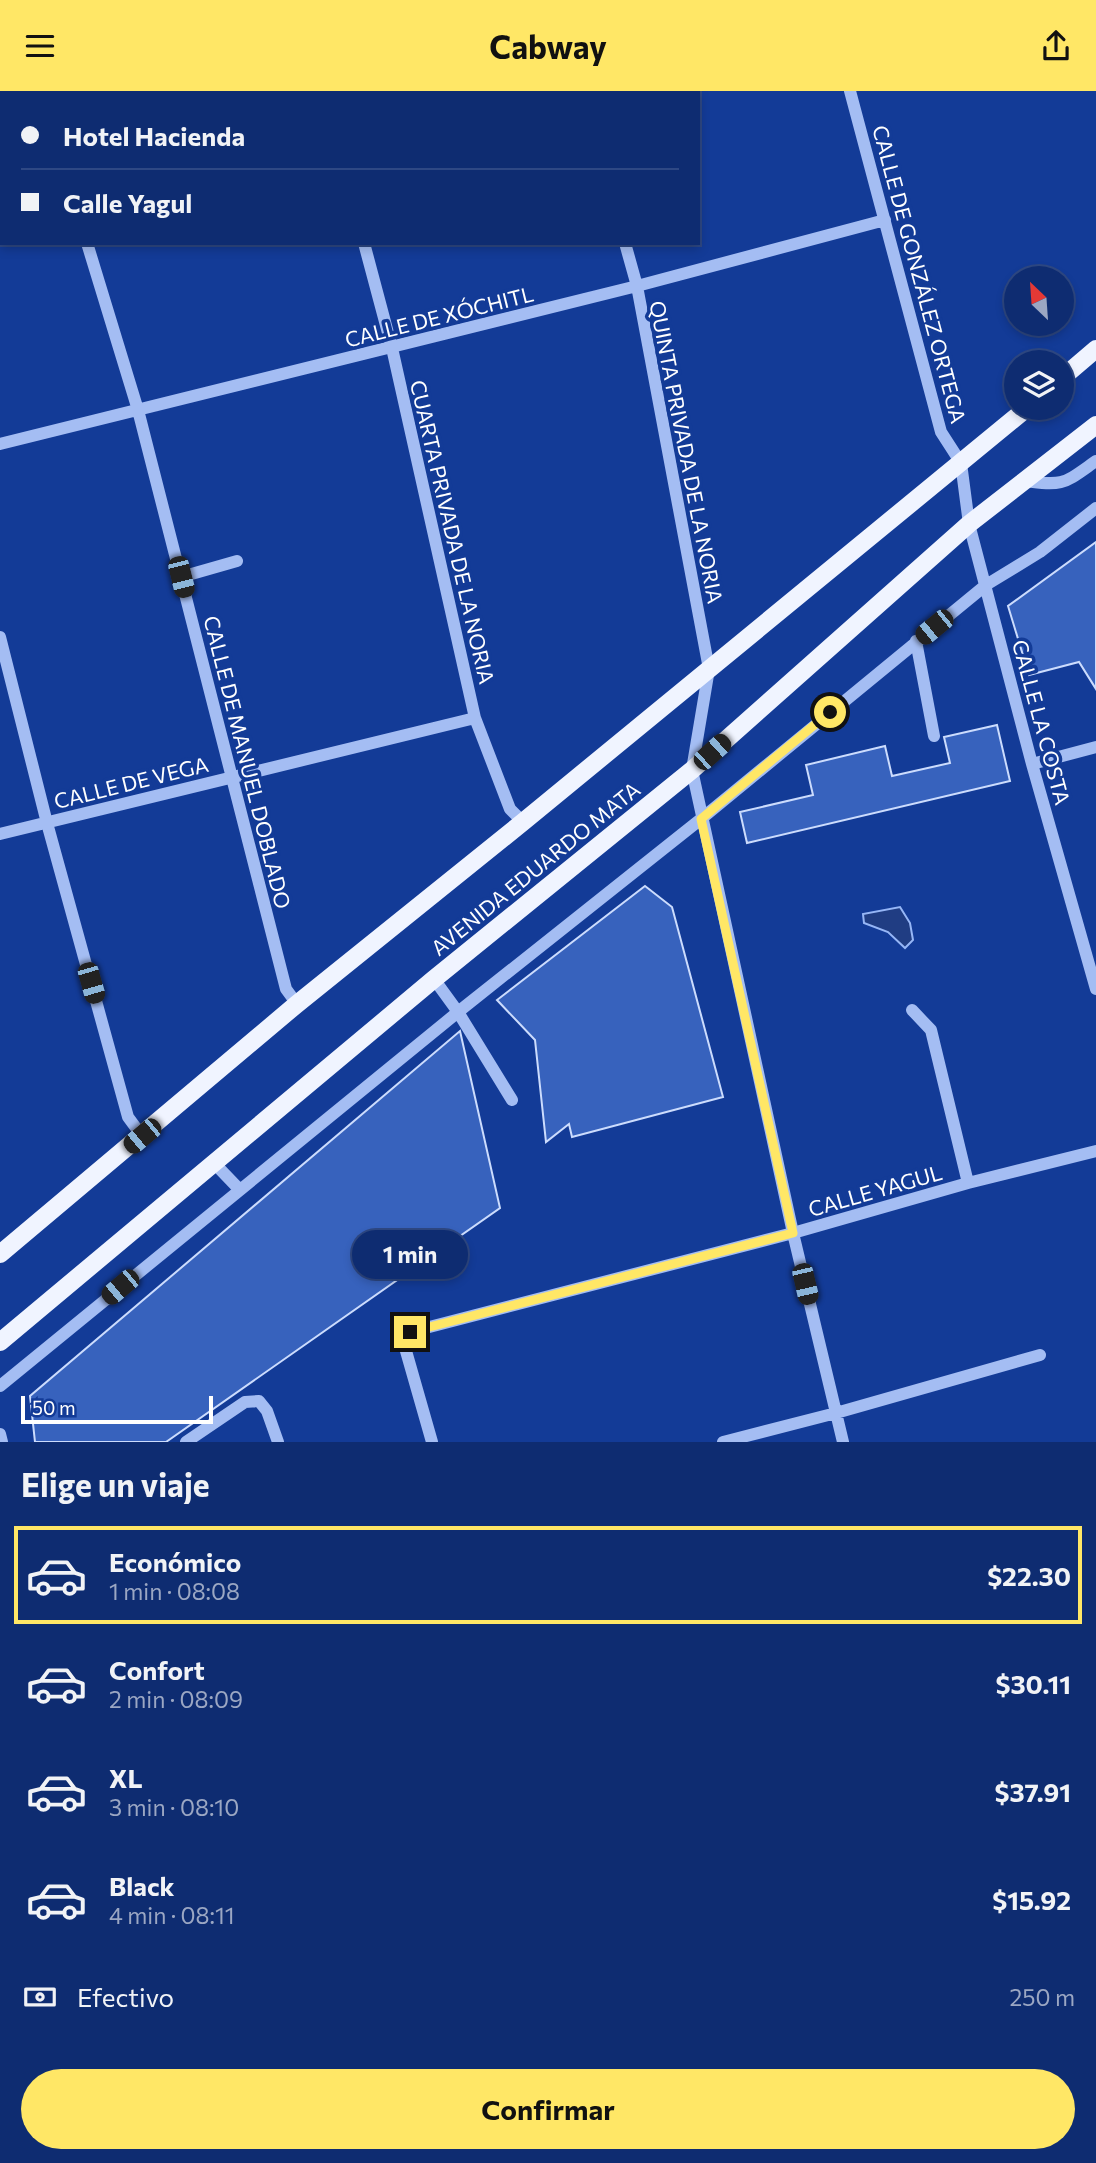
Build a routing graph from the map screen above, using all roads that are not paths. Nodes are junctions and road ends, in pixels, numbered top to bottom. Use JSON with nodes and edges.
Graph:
{"nodes":[{"id":1,"x":850,"y":91,"type":"edge"},
{"id":2,"x":885,"y":220,"type":"junction"},
{"id":3,"x":88,"y":245,"type":"edge"},
{"id":4,"x":365,"y":245,"type":"edge"},
{"id":5,"x":626,"y":245,"type":"edge"},
{"id":6,"x":637,"y":286,"type":"junction"},
{"id":7,"x":392,"y":348,"type":"junction"},
{"id":8,"x":1096,"y":349,"type":"edge"},
{"id":9,"x":1074,"y":368,"type":"edge"},
{"id":10,"x":138,"y":410,"type":"junction"},
{"id":11,"x":1013,"y":420,"type":"edge"},
{"id":12,"x":1096,"y":425,"type":"edge"},
{"id":13,"x":0,"y":443,"type":"edge"},
{"id":14,"x":1096,"y":461,"type":"edge"},
{"id":15,"x":961,"y":463,"type":"junction"},
{"id":16,"x":1024,"y":481,"type":"junction"},
{"id":17,"x":1096,"y":508,"type":"edge"},
{"id":18,"x":969,"y":524,"type":"junction"},
{"id":19,"x":237,"y":561,"type":"dead end"},
{"id":20,"x":181,"y":577,"type":"junction"},
{"id":21,"x":986,"y":585,"type":"junction"},
{"id":22,"x":0,"y":637,"type":"edge"},
{"id":23,"x":916,"y":641,"type":"junction"},
{"id":24,"x":709,"y":669,"type":"junction"},
{"id":25,"x":475,"y":718,"type":"junction"},
{"id":26,"x":934,"y":736,"type":"dead end"},
{"id":27,"x":1096,"y":747,"type":"edge"},
{"id":28,"x":1032,"y":764,"type":"junction"},
{"id":29,"x":692,"y":770,"type":"junction"},
{"id":30,"x":231,"y":777,"type":"junction"},
{"id":31,"x":701,"y":819,"type":"junction"},
{"id":32,"x":523,"y":822,"type":"junction"},
{"id":33,"x":47,"y":823,"type":"junction"},
{"id":34,"x":0,"y":834,"type":"edge"},
{"id":35,"x":434,"y":979,"type":"junction"},
{"id":36,"x":1096,"y":989,"type":"edge"},
{"id":37,"x":297,"y":1004,"type":"junction"},
{"id":38,"x":912,"y":1010,"type":"dead end"},
{"id":39,"x":458,"y":1012,"type":"junction"},
{"id":40,"x":512,"y":1100,"type":"dead end"},
{"id":41,"x":142,"y":1136,"type":"junction"},
{"id":42,"x":1096,"y":1151,"type":"edge"},
{"id":43,"x":215,"y":1164,"type":"junction"},
{"id":44,"x":968,"y":1183,"type":"junction"},
{"id":45,"x":239,"y":1189,"type":"junction"},
{"id":46,"x":793,"y":1233,"type":"junction"},
{"id":47,"x":0,"y":1254,"type":"edge"},
{"id":48,"x":0,"y":1342,"type":"edge"},
{"id":49,"x":1040,"y":1355,"type":"dead end"},
{"id":50,"x":0,"y":1386,"type":"edge"},
{"id":51,"x":836,"y":1413,"type":"junction"},
{"id":52,"x":0,"y":1434,"type":"edge"},
{"id":53,"x":2,"y":1442,"type":"edge"},
{"id":54,"x":186,"y":1442,"type":"edge"},
{"id":55,"x":278,"y":1442,"type":"edge"},
{"id":56,"x":432,"y":1442,"type":"edge"},
{"id":57,"x":723,"y":1442,"type":"edge"},
{"id":58,"x":843,"y":1442,"type":"edge"}],
"edges":[{"from":1,"to":2,"type":"street","name":"CALLE DE GONZÁLEZ ORTEGA"},
{"from":2,"to":6,"type":"street","name":"CALLE DE XÓCHITL"},
{"from":2,"to":15,"type":"street","name":"CALLE DE GONZÁLEZ ORTEGA"},
{"from":3,"to":10,"type":"street","name":"CALLE DE MANUEL DOBLADO"},
{"from":4,"to":7,"type":"street","name":"CUARTA PRIVADA DE LA NORIA"},
{"from":5,"to":6,"type":"street","name":"QUINTA PRIVADA DE LA NORIA"},
{"from":6,"to":7,"type":"street","name":"CALLE DE XÓCHITL"},
{"from":6,"to":24,"type":"street","name":"QUINTA PRIVADA DE LA NORIA"},
{"from":7,"to":10,"type":"street","name":"CALLE DE XÓCHITL"},
{"from":7,"to":25,"type":"street","name":"CUARTA PRIVADA DE LA NORIA"},
{"from":8,"to":9,"type":"main road"},
{"from":10,"to":13,"type":"street","name":"CALLE DE XÓCHITL"},
{"from":10,"to":20,"type":"street","name":"CALLE DE MANUEL DOBLADO"},
{"from":11,"to":15,"type":"main road","name":"AVENIDA EDUARDO MATA"},
{"from":12,"to":16,"type":"main road","name":"AVENIDA EDUARDO MATA"},
{"from":14,"to":16,"type":"street"},
{"from":15,"to":18,"type":"street","name":"CALLE LA COSTA"},
{"from":15,"to":24,"type":"main road","name":"AVENIDA EDUARDO MATA"},
{"from":16,"to":18,"type":"main road","name":"AVENIDA EDUARDO MATA"},
{"from":17,"to":21,"type":"street"},
{"from":18,"to":21,"type":"street","name":"CALLE LA COSTA"},
{"from":18,"to":29,"type":"main road","name":"AVENIDA EDUARDO MATA"},
{"from":19,"to":20,"type":"street"},
{"from":20,"to":30,"type":"street","name":"CALLE DE MANUEL DOBLADO"},
{"from":21,"to":23,"type":"street"},
{"from":21,"to":28,"type":"street","name":"CALLE LA COSTA"},
{"from":22,"to":33,"type":"street"},
{"from":23,"to":26,"type":"street"},
{"from":23,"to":31,"type":"street"},
{"from":24,"to":29,"type":"street"},
{"from":24,"to":32,"type":"main road","name":"AVENIDA EDUARDO MATA"},
{"from":25,"to":30,"type":"street","name":"CALLE DE VEGA"},
{"from":25,"to":32,"type":"street","name":"CUARTA PRIVADA DE LA NORIA"},
{"from":27,"to":28,"type":"street"},
{"from":28,"to":36,"type":"street","name":"CALLE LA COSTA"},
{"from":29,"to":31,"type":"street"},
{"from":29,"to":35,"type":"main road","name":"AVENIDA EDUARDO MATA"},
{"from":30,"to":33,"type":"street","name":"CALLE DE VEGA"},
{"from":30,"to":37,"type":"street","name":"CALLE DE MANUEL DOBLADO"},
{"from":31,"to":39,"type":"street"},
{"from":31,"to":46,"type":"street"},
{"from":32,"to":37,"type":"main road","name":"AVENIDA EDUARDO MATA"},
{"from":33,"to":34,"type":"street","name":"CALLE DE VEGA"},
{"from":33,"to":41,"type":"street"},
{"from":35,"to":39,"type":"street"},
{"from":35,"to":43,"type":"main road","name":"AVENIDA EDUARDO MATA"},
{"from":37,"to":41,"type":"main road","name":"AVENIDA EDUARDO MATA"},
{"from":38,"to":44,"type":"street"},
{"from":39,"to":40,"type":"street"},
{"from":39,"to":45,"type":"street"},
{"from":41,"to":47,"type":"main road","name":"AVENIDA EDUARDO MATA"},
{"from":42,"to":44,"type":"street","name":"CALLE YAGUL"},
{"from":43,"to":45,"type":"street"},
{"from":43,"to":48,"type":"main road","name":"AVENIDA EDUARDO MATA"},
{"from":44,"to":46,"type":"street","name":"CALLE YAGUL"},
{"from":45,"to":50,"type":"street"},
{"from":46,"to":51,"type":"street"},
{"from":46,"to":56,"type":"street","name":"CALLE YAGUL"},
{"from":49,"to":51,"type":"street"},
{"from":51,"to":57,"type":"street"},
{"from":51,"to":58,"type":"street"},
{"from":52,"to":53,"type":"street"},
{"from":54,"to":55,"type":"street"}]}
